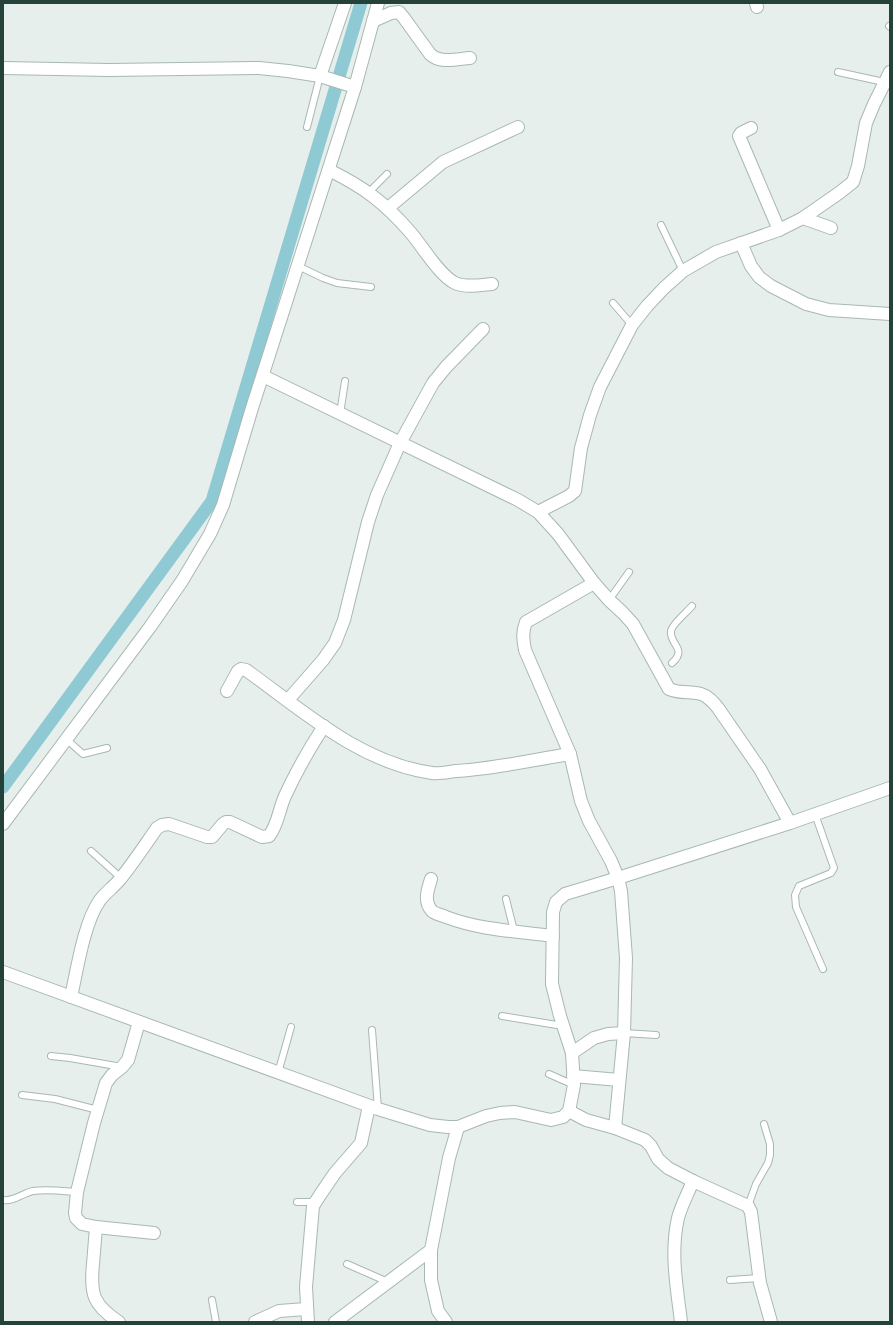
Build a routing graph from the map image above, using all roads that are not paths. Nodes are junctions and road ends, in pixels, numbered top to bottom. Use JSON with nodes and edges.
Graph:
{"nodes":[{"id":1,"x":345,"y":3,"type":"edge"},
{"id":2,"x":378,"y":3,"type":"edge"},
{"id":3,"x":373,"y":21,"type":"junction"},
{"id":4,"x":470,"y":58,"type":"dead end"},
{"id":5,"x":3,"y":68,"type":"edge"},
{"id":6,"x":838,"y":72,"type":"dead end"},
{"id":7,"x":324,"y":77,"type":"junction"},
{"id":8,"x":887,"y":77,"type":"edge"},
{"id":9,"x":351,"y":86,"type":"junction"},
{"id":10,"x":307,"y":127,"type":"dead end"},
{"id":11,"x":518,"y":127,"type":"dead end"},
{"id":12,"x":751,"y":128,"type":"dead end"},
{"id":13,"x":329,"y":170,"type":"junction"},
{"id":14,"x":387,"y":174,"type":"dead end"},
{"id":15,"x":369,"y":192,"type":"junction"},
{"id":16,"x":388,"y":208,"type":"junction"},
{"id":17,"x":802,"y":218,"type":"junction"},
{"id":18,"x":661,"y":225,"type":"dead end"},
{"id":19,"x":831,"y":228,"type":"dead end"},
{"id":20,"x":779,"y":230,"type":"junction"},
{"id":21,"x":740,"y":243,"type":"junction"},
{"id":22,"x":298,"y":266,"type":"junction"},
{"id":23,"x":683,"y":271,"type":"junction"},
{"id":24,"x":492,"y":284,"type":"dead end"},
{"id":25,"x":371,"y":286,"type":"dead end"},
{"id":26,"x":613,"y":303,"type":"dead end"},
{"id":27,"x":890,"y":314,"type":"edge"},
{"id":28,"x":632,"y":326,"type":"junction"},
{"id":29,"x":483,"y":329,"type":"dead end"},
{"id":30,"x":263,"y":376,"type":"junction"},
{"id":31,"x":345,"y":381,"type":"dead end"},
{"id":32,"x":340,"y":414,"type":"junction"},
{"id":33,"x":400,"y":443,"type":"junction"},
{"id":34,"x":538,"y":512,"type":"junction"},
{"id":35,"x":629,"y":572,"type":"dead end"},
{"id":36,"x":594,"y":583,"type":"junction"},
{"id":37,"x":609,"y":600,"type":"junction"},
{"id":38,"x":692,"y":606,"type":"dead end"},
{"id":39,"x":672,"y":663,"type":"dead end"},
{"id":40,"x":227,"y":691,"type":"dead end"},
{"id":41,"x":288,"y":700,"type":"junction"},
{"id":42,"x":324,"y":726,"type":"junction"},
{"id":43,"x":66,"y":739,"type":"junction"},
{"id":44,"x":107,"y":748,"type":"dead end"},
{"id":45,"x":570,"y":754,"type":"junction"},
{"id":46,"x":890,"y":788,"type":"edge"},
{"id":47,"x":815,"y":814,"type":"junction"},
{"id":48,"x":790,"y":823,"type":"junction"},
{"id":49,"x":3,"y":824,"type":"edge"},
{"id":50,"x":91,"y":851,"type":"dead end"},
{"id":51,"x":121,"y":878,"type":"junction"},
{"id":52,"x":618,"y":878,"type":"junction"},
{"id":53,"x":431,"y":879,"type":"dead end"},
{"id":54,"x":506,"y":899,"type":"dead end"},
{"id":55,"x":514,"y":931,"type":"junction"},
{"id":56,"x":552,"y":936,"type":"junction"},
{"id":57,"x":823,"y":969,"type":"dead end"},
{"id":58,"x":3,"y":972,"type":"edge"},
{"id":59,"x":71,"y":997,"type":"junction"},
{"id":60,"x":502,"y":1016,"type":"dead end"},
{"id":61,"x":139,"y":1022,"type":"junction"},
{"id":62,"x":563,"y":1026,"type":"junction"},
{"id":63,"x":291,"y":1027,"type":"dead end"},
{"id":64,"x":372,"y":1030,"type":"dead end"},
{"id":65,"x":624,"y":1033,"type":"junction"},
{"id":66,"x":656,"y":1035,"type":"dead end"},
{"id":67,"x":572,"y":1053,"type":"junction"},
{"id":68,"x":51,"y":1056,"type":"dead end"},
{"id":69,"x":122,"y":1067,"type":"junction"},
{"id":70,"x":278,"y":1073,"type":"junction"},
{"id":71,"x":549,"y":1074,"type":"dead end"},
{"id":72,"x":619,"y":1080,"type":"junction"},
{"id":73,"x":574,"y":1081,"type":"junction"},
{"id":74,"x":22,"y":1095,"type":"dead end"},
{"id":75,"x":374,"y":1108,"type":"junction"},
{"id":76,"x":98,"y":1110,"type":"junction"},
{"id":77,"x":569,"y":1111,"type":"junction"},
{"id":78,"x":764,"y":1124,"type":"dead end"},
{"id":79,"x":458,"y":1127,"type":"junction"},
{"id":80,"x":614,"y":1128,"type":"junction"},
{"id":81,"x":692,"y":1181,"type":"junction"},
{"id":82,"x":77,"y":1192,"type":"junction"},
{"id":83,"x":3,"y":1200,"type":"edge"},
{"id":84,"x":297,"y":1202,"type":"dead end"},
{"id":85,"x":316,"y":1202,"type":"junction"},
{"id":86,"x":748,"y":1206,"type":"junction"},
{"id":87,"x":96,"y":1227,"type":"junction"},
{"id":88,"x":154,"y":1233,"type":"dead end"},
{"id":89,"x":431,"y":1250,"type":"junction"},
{"id":90,"x":347,"y":1264,"type":"dead end"},
{"id":91,"x":759,"y":1278,"type":"junction"},
{"id":92,"x":730,"y":1280,"type":"dead end"},
{"id":93,"x":388,"y":1282,"type":"junction"},
{"id":94,"x":212,"y":1300,"type":"dead end"},
{"id":95,"x":306,"y":1309,"type":"junction"},
{"id":96,"x":119,"y":1322,"type":"edge"},
{"id":97,"x":216,"y":1322,"type":"edge"},
{"id":98,"x":255,"y":1322,"type":"edge"},
{"id":99,"x":308,"y":1322,"type":"edge"},
{"id":100,"x":335,"y":1322,"type":"edge"},
{"id":101,"x":446,"y":1322,"type":"edge"},
{"id":102,"x":681,"y":1322,"type":"edge"},
{"id":103,"x":771,"y":1322,"type":"edge"}],
"edges":[{"from":1,"to":7,"type":"street"},
{"from":2,"to":3,"type":"street"},
{"from":3,"to":4,"type":"street"},
{"from":3,"to":9,"type":"street"},
{"from":5,"to":7,"type":"street"},
{"from":6,"to":8,"type":"lane"},
{"from":7,"to":9,"type":"street"},
{"from":7,"to":10,"type":"lane"},
{"from":8,"to":17,"type":"street"},
{"from":9,"to":13,"type":"street"},
{"from":11,"to":16,"type":"street"},
{"from":12,"to":20,"type":"street"},
{"from":13,"to":15,"type":"street"},
{"from":13,"to":22,"type":"street"},
{"from":14,"to":15,"type":"lane"},
{"from":15,"to":16,"type":"street"},
{"from":16,"to":24,"type":"street"},
{"from":17,"to":19,"type":"street"},
{"from":17,"to":20,"type":"street"},
{"from":18,"to":23,"type":"lane"},
{"from":20,"to":21,"type":"street"},
{"from":21,"to":23,"type":"street"},
{"from":21,"to":27,"type":"street"},
{"from":22,"to":25,"type":"lane"},
{"from":22,"to":30,"type":"street"},
{"from":23,"to":28,"type":"street"},
{"from":26,"to":28,"type":"lane"},
{"from":28,"to":34,"type":"street"},
{"from":29,"to":33,"type":"street"},
{"from":30,"to":32,"type":"street"},
{"from":30,"to":43,"type":"street"},
{"from":31,"to":32,"type":"lane"},
{"from":32,"to":33,"type":"street"},
{"from":33,"to":34,"type":"street"},
{"from":33,"to":41,"type":"street"},
{"from":34,"to":36,"type":"street"},
{"from":35,"to":37,"type":"lane"},
{"from":36,"to":37,"type":"street"},
{"from":36,"to":45,"type":"street"},
{"from":37,"to":48,"type":"street"},
{"from":38,"to":39,"type":"lane"},
{"from":40,"to":41,"type":"street"},
{"from":41,"to":42,"type":"street"},
{"from":42,"to":45,"type":"street"},
{"from":42,"to":51,"type":"street"},
{"from":43,"to":44,"type":"lane"},
{"from":43,"to":49,"type":"street"},
{"from":45,"to":52,"type":"street"},
{"from":46,"to":47,"type":"street"},
{"from":47,"to":48,"type":"street"},
{"from":47,"to":57,"type":"lane"},
{"from":48,"to":52,"type":"street"},
{"from":50,"to":51,"type":"lane"},
{"from":51,"to":59,"type":"street"},
{"from":52,"to":56,"type":"street"},
{"from":52,"to":65,"type":"street"},
{"from":53,"to":55,"type":"street"},
{"from":54,"to":55,"type":"lane"},
{"from":55,"to":56,"type":"street"},
{"from":56,"to":62,"type":"street"},
{"from":58,"to":59,"type":"street"},
{"from":59,"to":61,"type":"street"},
{"from":60,"to":62,"type":"lane"},
{"from":61,"to":69,"type":"street"},
{"from":61,"to":70,"type":"street"},
{"from":62,"to":67,"type":"street"},
{"from":63,"to":70,"type":"lane"},
{"from":64,"to":75,"type":"lane"},
{"from":65,"to":66,"type":"lane"},
{"from":65,"to":67,"type":"street"},
{"from":65,"to":72,"type":"street"},
{"from":67,"to":73,"type":"street"},
{"from":68,"to":69,"type":"lane"},
{"from":69,"to":76,"type":"street"},
{"from":70,"to":75,"type":"street"},
{"from":71,"to":73,"type":"lane"},
{"from":72,"to":73,"type":"street"},
{"from":72,"to":80,"type":"street"},
{"from":73,"to":77,"type":"street"},
{"from":74,"to":76,"type":"lane"},
{"from":75,"to":79,"type":"street"},
{"from":75,"to":85,"type":"street"},
{"from":76,"to":82,"type":"street"},
{"from":77,"to":79,"type":"street"},
{"from":77,"to":80,"type":"street"},
{"from":78,"to":86,"type":"lane"},
{"from":79,"to":89,"type":"street"},
{"from":80,"to":81,"type":"street"},
{"from":81,"to":86,"type":"street"},
{"from":81,"to":102,"type":"street"},
{"from":82,"to":83,"type":"lane"},
{"from":82,"to":87,"type":"street"},
{"from":84,"to":85,"type":"lane"},
{"from":85,"to":95,"type":"street"},
{"from":86,"to":91,"type":"street"},
{"from":87,"to":88,"type":"street"},
{"from":87,"to":96,"type":"street"},
{"from":89,"to":93,"type":"street"},
{"from":89,"to":101,"type":"street"},
{"from":90,"to":93,"type":"lane"},
{"from":91,"to":92,"type":"lane"},
{"from":91,"to":103,"type":"street"},
{"from":93,"to":100,"type":"street"},
{"from":94,"to":97,"type":"lane"},
{"from":95,"to":98,"type":"street"},
{"from":95,"to":99,"type":"street"}]}
